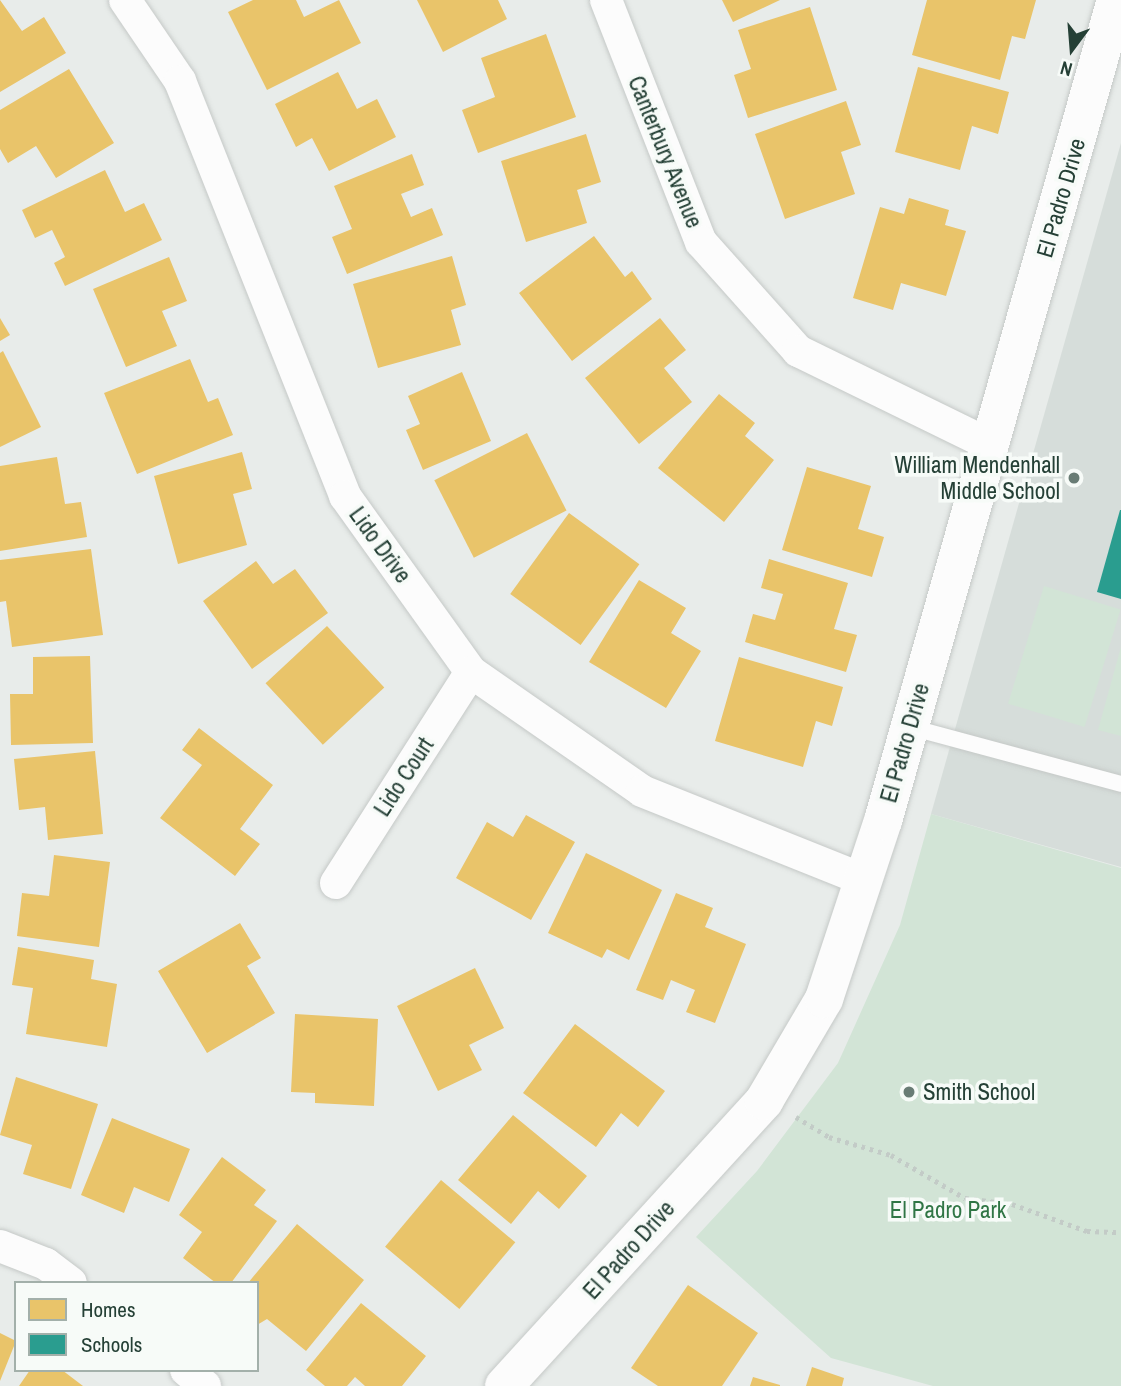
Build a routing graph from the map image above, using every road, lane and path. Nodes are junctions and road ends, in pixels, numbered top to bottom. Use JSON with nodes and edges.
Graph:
{"nodes":[{"id":1,"x":125,"y":0,"type":"edge"},
{"id":2,"x":606,"y":0,"type":"edge"},
{"id":3,"x":1116,"y":0,"type":"edge"},
{"id":4,"x":991,"y":445,"type":"junction"},
{"id":5,"x":471,"y":671,"type":"junction"},
{"id":6,"x":910,"y":727,"type":"junction"},
{"id":7,"x":1121,"y":784,"type":"edge"},
{"id":8,"x":865,"y":880,"type":"junction"},
{"id":9,"x":336,"y":883,"type":"dead end"},
{"id":10,"x":795,"y":1117,"type":"dead end"},
{"id":11,"x":1121,"y":1233,"type":"edge"},
{"id":12,"x":0,"y":1246,"type":"edge"},
{"id":13,"x":68,"y":1281,"type":"edge"},
{"id":14,"x":188,"y":1372,"type":"edge"},
{"id":15,"x":516,"y":1382,"type":"edge"},
{"id":16,"x":205,"y":1386,"type":"edge"}],
"edges":[{"from":1,"to":5,"type":"street","name":"Lido Drive"},
{"from":2,"to":4,"type":"street","name":"Canterbury Avenue"},
{"from":3,"to":4,"type":"street","name":"El Padro Drive"},
{"from":4,"to":6,"type":"street","name":"El Padro Drive"},
{"from":5,"to":8,"type":"street","name":"Lido Drive"},
{"from":5,"to":9,"type":"street","name":"Lido Court"},
{"from":6,"to":7,"type":"lane"},
{"from":6,"to":8,"type":"street","name":"El Padro Drive"},
{"from":8,"to":15,"type":"street","name":"El Padro Drive"},
{"from":10,"to":11,"type":"path"},
{"from":12,"to":13,"type":"street"},
{"from":14,"to":16,"type":"street"}]}
